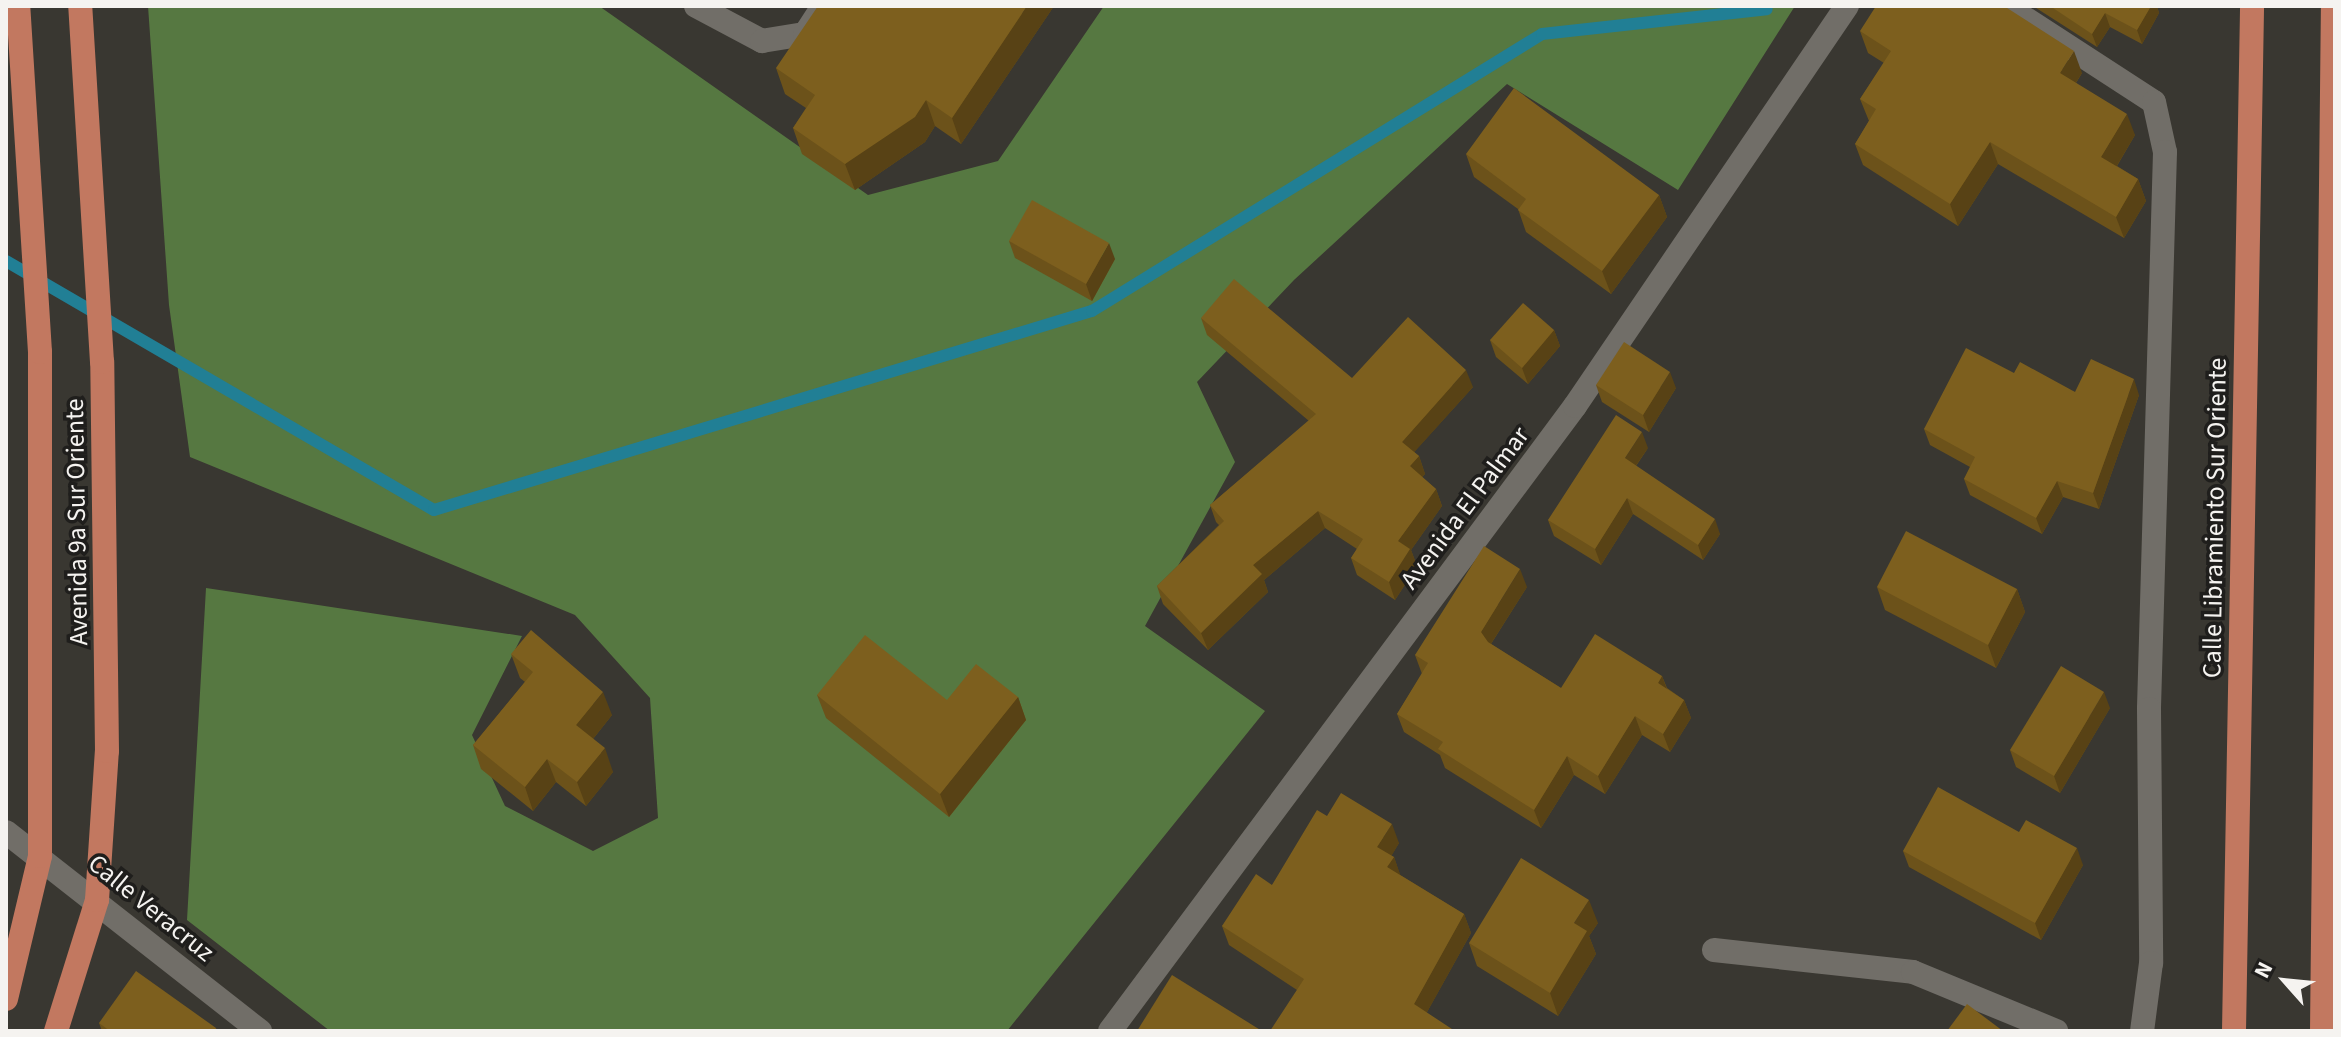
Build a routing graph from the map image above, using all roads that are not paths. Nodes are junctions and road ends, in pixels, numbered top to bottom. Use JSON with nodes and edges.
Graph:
{"nodes":[{"id":1,"x":18,"y":6,"type":"edge"},
{"id":2,"x":80,"y":6,"type":"edge"},
{"id":3,"x":696,"y":6,"type":"edge"},
{"id":4,"x":823,"y":6,"type":"edge"},
{"id":5,"x":1847,"y":6,"type":"edge"},
{"id":6,"x":2006,"y":6,"type":"edge"},
{"id":7,"x":2252,"y":6,"type":"edge"},
{"id":8,"x":2333,"y":6,"type":"edge"},
{"id":9,"x":2334,"y":113,"type":"edge"},
{"id":10,"x":6,"y":832,"type":"edge"},
{"id":11,"x":40,"y":856,"type":"junction"},
{"id":12,"x":97,"y":900,"type":"junction"},
{"id":13,"x":1714,"y":950,"type":"dead end"},
{"id":14,"x":6,"y":999,"type":"edge"},
{"id":15,"x":56,"y":1031,"type":"edge"},
{"id":16,"x":260,"y":1031,"type":"edge"},
{"id":17,"x":1110,"y":1031,"type":"edge"},
{"id":18,"x":2056,"y":1031,"type":"edge"},
{"id":19,"x":2142,"y":1031,"type":"edge"},
{"id":20,"x":2234,"y":1031,"type":"edge"},
{"id":21,"x":2322,"y":1031,"type":"edge"}],
"edges":[{"from":1,"to":11,"type":"main road","name":"Avenida 9a Sur Oriente"},
{"from":2,"to":12,"type":"main road","name":"Avenida 9a Sur Oriente"},
{"from":3,"to":4,"type":"street"},
{"from":5,"to":17,"type":"street","name":"Avenida El Palmar"},
{"from":6,"to":19,"type":"street"},
{"from":7,"to":20,"type":"main road","name":"Calle Libramiento Sur Oriente"},
{"from":8,"to":9,"type":"main road"},
{"from":9,"to":21,"type":"main road"},
{"from":10,"to":11,"type":"street","name":"Calle Veracruz"},
{"from":11,"to":12,"type":"street","name":"Calle Veracruz"},
{"from":11,"to":14,"type":"main road","name":"Avenida 9a Sur Oriente"},
{"from":12,"to":15,"type":"main road","name":"Avenida 9a Sur Oriente"},
{"from":12,"to":16,"type":"street","name":"Calle Veracruz"},
{"from":13,"to":18,"type":"street"}]}
